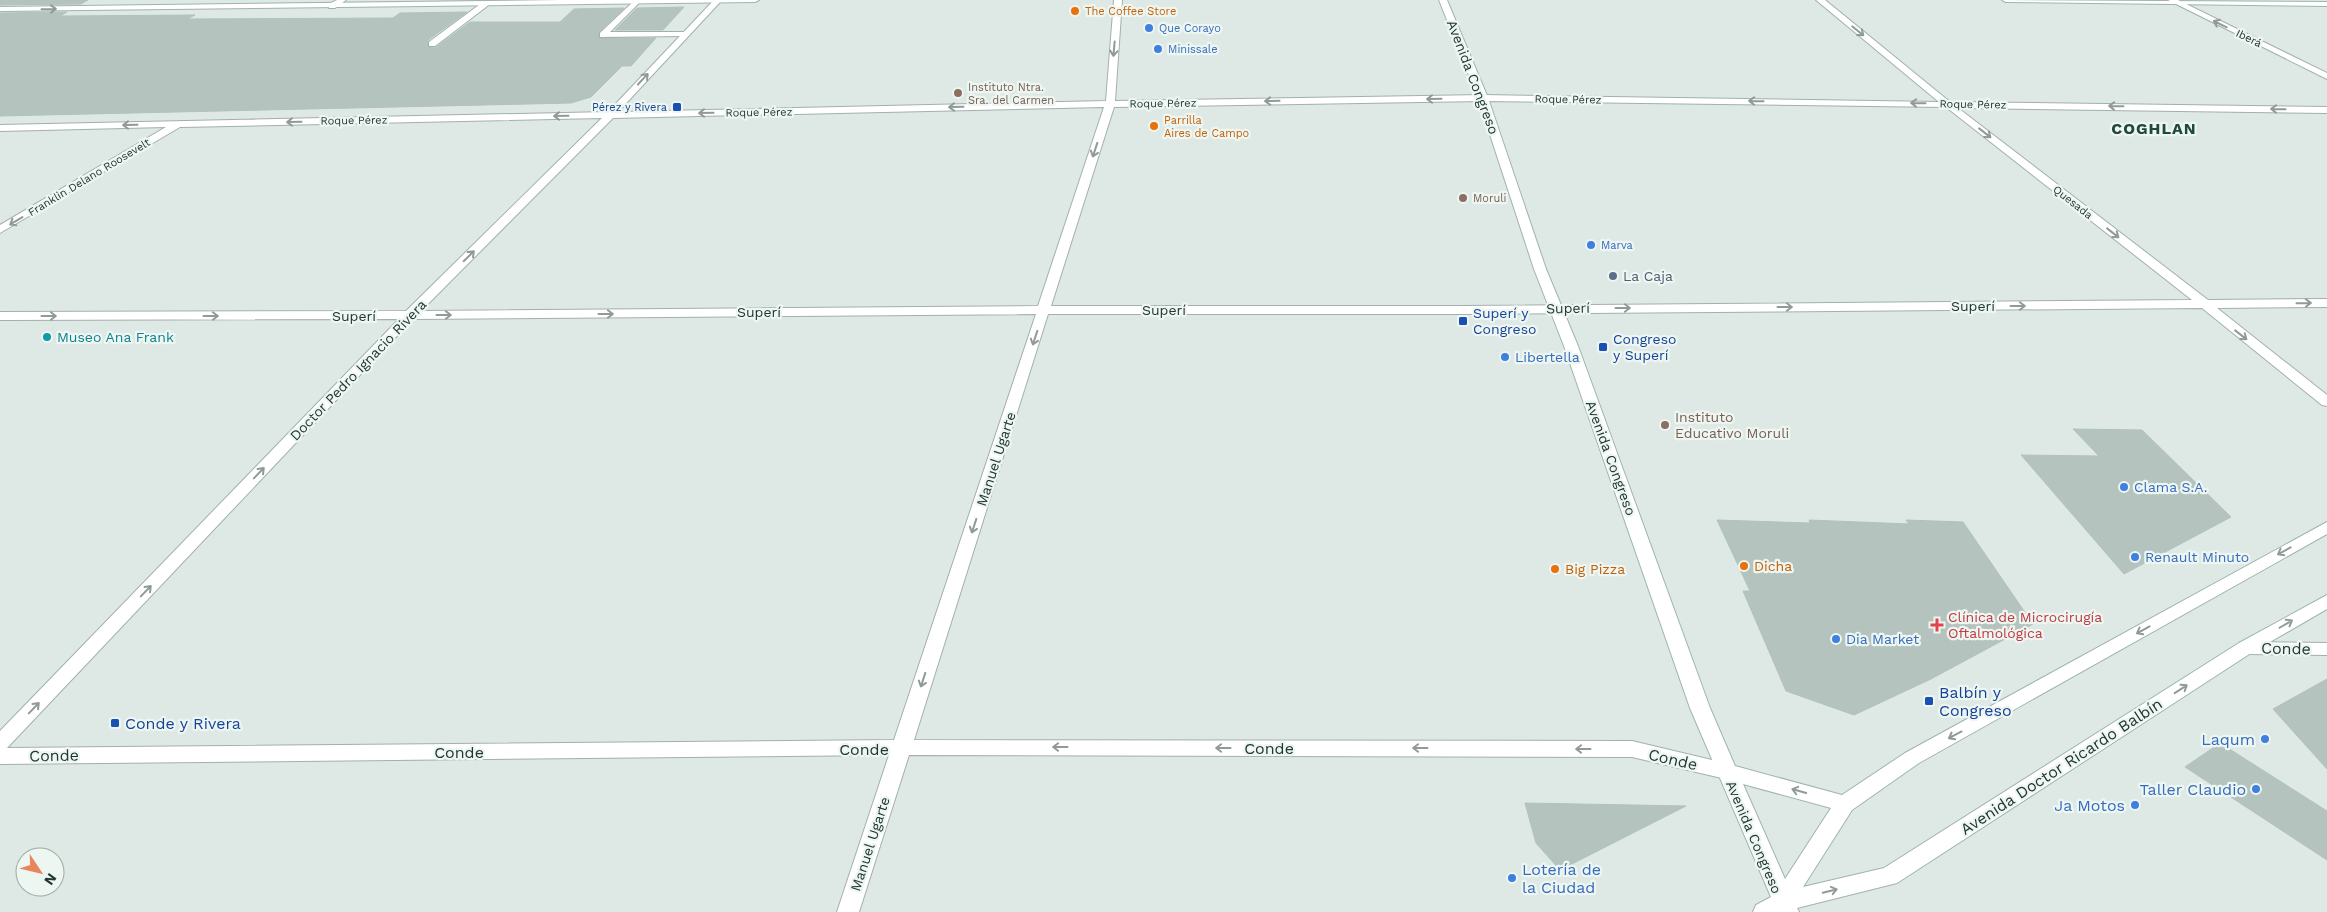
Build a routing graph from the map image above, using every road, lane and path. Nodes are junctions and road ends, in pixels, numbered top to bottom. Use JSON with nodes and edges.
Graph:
{"nodes":[{"id":1,"x":342,"y":0,"type":"edge"},
{"id":2,"x":718,"y":0,"type":"edge"},
{"id":3,"x":755,"y":0,"type":"edge"},
{"id":4,"x":1118,"y":0,"type":"edge"},
{"id":5,"x":1443,"y":0,"type":"edge"},
{"id":6,"x":1820,"y":0,"type":"edge"},
{"id":7,"x":2006,"y":0,"type":"edge"},
{"id":8,"x":2174,"y":1,"type":"edge"},
{"id":9,"x":636,"y":2,"type":"junction"},
{"id":10,"x":486,"y":4,"type":"junction"},
{"id":11,"x":2327,"y":4,"type":"edge"},
{"id":12,"x":332,"y":6,"type":"junction"},
{"id":13,"x":0,"y":10,"type":"edge"},
{"id":14,"x":686,"y":34,"type":"junction"},
{"id":15,"x":432,"y":44,"type":"dead end"},
{"id":16,"x":2327,"y":76,"type":"edge"},
{"id":17,"x":1483,"y":98,"type":"junction"},
{"id":18,"x":1946,"y":103,"type":"junction"},
{"id":19,"x":1110,"y":104,"type":"junction"},
{"id":20,"x":2327,"y":110,"type":"edge"},
{"id":21,"x":610,"y":115,"type":"junction"},
{"id":22,"x":179,"y":124,"type":"junction"},
{"id":23,"x":0,"y":128,"type":"edge"},
{"id":24,"x":0,"y":230,"type":"edge"},
{"id":25,"x":2327,"y":303,"type":"edge"},
{"id":26,"x":2203,"y":305,"type":"junction"},
{"id":27,"x":1557,"y":308,"type":"junction"},
{"id":28,"x":1045,"y":310,"type":"junction"},
{"id":29,"x":410,"y":315,"type":"junction"},
{"id":30,"x":0,"y":316,"type":"edge"},
{"id":31,"x":2327,"y":402,"type":"edge"},
{"id":32,"x":2327,"y":527,"type":"edge"},
{"id":33,"x":2327,"y":601,"type":"edge"},
{"id":34,"x":2245,"y":648,"type":"junction"},
{"id":35,"x":2327,"y":649,"type":"edge"},
{"id":36,"x":0,"y":743,"type":"edge"},
{"id":37,"x":900,"y":748,"type":"junction"},
{"id":38,"x":0,"y":756,"type":"edge"},
{"id":39,"x":1726,"y":771,"type":"junction"},
{"id":40,"x":1846,"y":804,"type":"junction"},
{"id":41,"x":1778,"y":909,"type":"edge"},
{"id":42,"x":848,"y":912,"type":"edge"}],
"edges":[{"from":1,"to":12,"type":"street"},
{"from":2,"to":3,"type":"street"},
{"from":2,"to":9,"type":"street"},
{"from":2,"to":14,"type":"street","name":"Doctor Pedro Ignacio Rivera"},
{"from":4,"to":19,"type":"street","name":"Manuel Ugarte","one_way":true},
{"from":5,"to":17,"type":"street","name":"Avenida Congreso"},
{"from":6,"to":18,"type":"street","name":"Quesada","one_way":true},
{"from":7,"to":8,"type":"street"},
{"from":8,"to":11,"type":"street"},
{"from":16,"to":8,"type":"street","name":"Iberá","one_way":true},
{"from":9,"to":10,"type":"street"},
{"from":9,"to":14,"type":"street"},
{"from":10,"to":12,"type":"street"},
{"from":10,"to":15,"type":"street"},
{"from":13,"to":12,"type":"street","one_way":true},
{"from":21,"to":14,"type":"street","name":"Doctor Pedro Ignacio Rivera","one_way":true},
{"from":18,"to":17,"type":"street","name":"Roque Pérez","one_way":true},
{"from":17,"to":19,"type":"street","name":"Roque Pérez","one_way":true},
{"from":17,"to":27,"type":"street","name":"Avenida Congreso"},
{"from":20,"to":18,"type":"street","name":"Roque Pérez","one_way":true},
{"from":18,"to":26,"type":"street","name":"Quesada","one_way":true},
{"from":19,"to":21,"type":"street","name":"Roque Pérez","one_way":true},
{"from":19,"to":28,"type":"street","name":"Manuel Ugarte","one_way":true},
{"from":21,"to":22,"type":"street","name":"Roque Pérez","one_way":true},
{"from":29,"to":21,"type":"street","name":"Doctor Pedro Ignacio Rivera","one_way":true},
{"from":22,"to":23,"type":"street","name":"Roque Pérez","one_way":true},
{"from":22,"to":24,"type":"street","name":"Franklin Delano Roosevelt","one_way":true},
{"from":26,"to":25,"type":"street","name":"Superí","one_way":true},
{"from":27,"to":26,"type":"street","name":"Superí","one_way":true},
{"from":26,"to":31,"type":"street","name":"Quesada","one_way":true},
{"from":27,"to":28,"type":"street","name":"Superí"},
{"from":27,"to":39,"type":"street","name":"Avenida Congreso"},
{"from":29,"to":28,"type":"street","name":"Superí","one_way":true},
{"from":28,"to":37,"type":"street","name":"Manuel Ugarte","one_way":true},
{"from":30,"to":29,"type":"street","name":"Superí","one_way":true},
{"from":36,"to":29,"type":"street","name":"Doctor Pedro Ignacio Rivera","one_way":true},
{"from":32,"to":40,"type":"street","one_way":true},
{"from":34,"to":33,"type":"street","name":"Avenida Doctor Ricardo Balbín","one_way":true},
{"from":34,"to":35,"type":"street","name":"Conde"},
{"from":41,"to":34,"type":"street","name":"Avenida Doctor Ricardo Balbín","one_way":true},
{"from":37,"to":38,"type":"street","name":"Conde"},
{"from":39,"to":37,"type":"street","name":"Conde","one_way":true},
{"from":37,"to":42,"type":"street","name":"Manuel Ugarte"},
{"from":40,"to":39,"type":"street","one_way":true},
{"from":39,"to":41,"type":"street","name":"Avenida Congreso"},
{"from":40,"to":41,"type":"street"}]}
